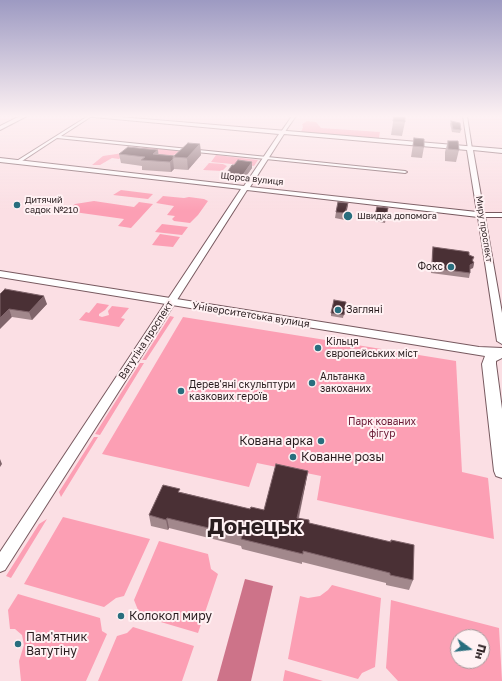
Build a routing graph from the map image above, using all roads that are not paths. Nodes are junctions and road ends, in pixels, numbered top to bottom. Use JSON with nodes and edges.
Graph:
{"nodes":[{"id":1,"x":39,"y":148,"type":"edge"},
{"id":2,"x":164,"y":148,"type":"edge"},
{"id":3,"x":273,"y":148,"type":"edge"},
{"id":4,"x":457,"y":148,"type":"edge"},
{"id":5,"x":470,"y":149,"type":"junction"},
{"id":6,"x":502,"y":152,"type":"edge"},
{"id":7,"x":266,"y":158,"type":"junction"},
{"id":8,"x":0,"y":160,"type":"edge"},
{"id":9,"x":17,"y":162,"type":"junction"},
{"id":10,"x":405,"y":172,"type":"dead end"},
{"id":11,"x":247,"y":188,"type":"junction"},
{"id":12,"x":482,"y":215,"type":"junction"},
{"id":13,"x":502,"y":215,"type":"edge"},
{"id":14,"x":0,"y":274,"type":"edge"},
{"id":15,"x":171,"y":302,"type":"junction"},
{"id":16,"x":502,"y":341,"type":"edge"},
{"id":17,"x":502,"y":352,"type":"edge"},
{"id":18,"x":496,"y":376,"type":"edge"},
{"id":19,"x":502,"y":471,"type":"edge"},
{"id":20,"x":0,"y":565,"type":"edge"}],
"edges":[{"from":1,"to":9,"type":"street"},
{"from":2,"to":7,"type":"street"},
{"from":3,"to":7,"type":"street","name":"Ватутіна проспект"},
{"from":4,"to":5,"type":"street"},
{"from":5,"to":6,"type":"street"},
{"from":5,"to":12,"type":"street","name":"Миру проспект"},
{"from":7,"to":10,"type":"street"},
{"from":7,"to":11,"type":"street","name":"Ватутіна проспект"},
{"from":8,"to":9,"type":"street","name":"Щорса вулиця"},
{"from":9,"to":11,"type":"street","name":"Щорса вулиця"},
{"from":11,"to":12,"type":"street","name":"Щорса вулиця"},
{"from":11,"to":15,"type":"street","name":"Ватутіна проспект"},
{"from":12,"to":13,"type":"street","name":"Щорса вулиця"},
{"from":12,"to":16,"type":"street","name":"Миру проспект"},
{"from":14,"to":15,"type":"main road","name":"Університетська вулиця"},
{"from":15,"to":17,"type":"main road","name":"Університетська вулиця"},
{"from":15,"to":20,"type":"street","name":"Ватутіна проспект"},
{"from":17,"to":18,"type":"main road"},
{"from":18,"to":19,"type":"main road"}]}
